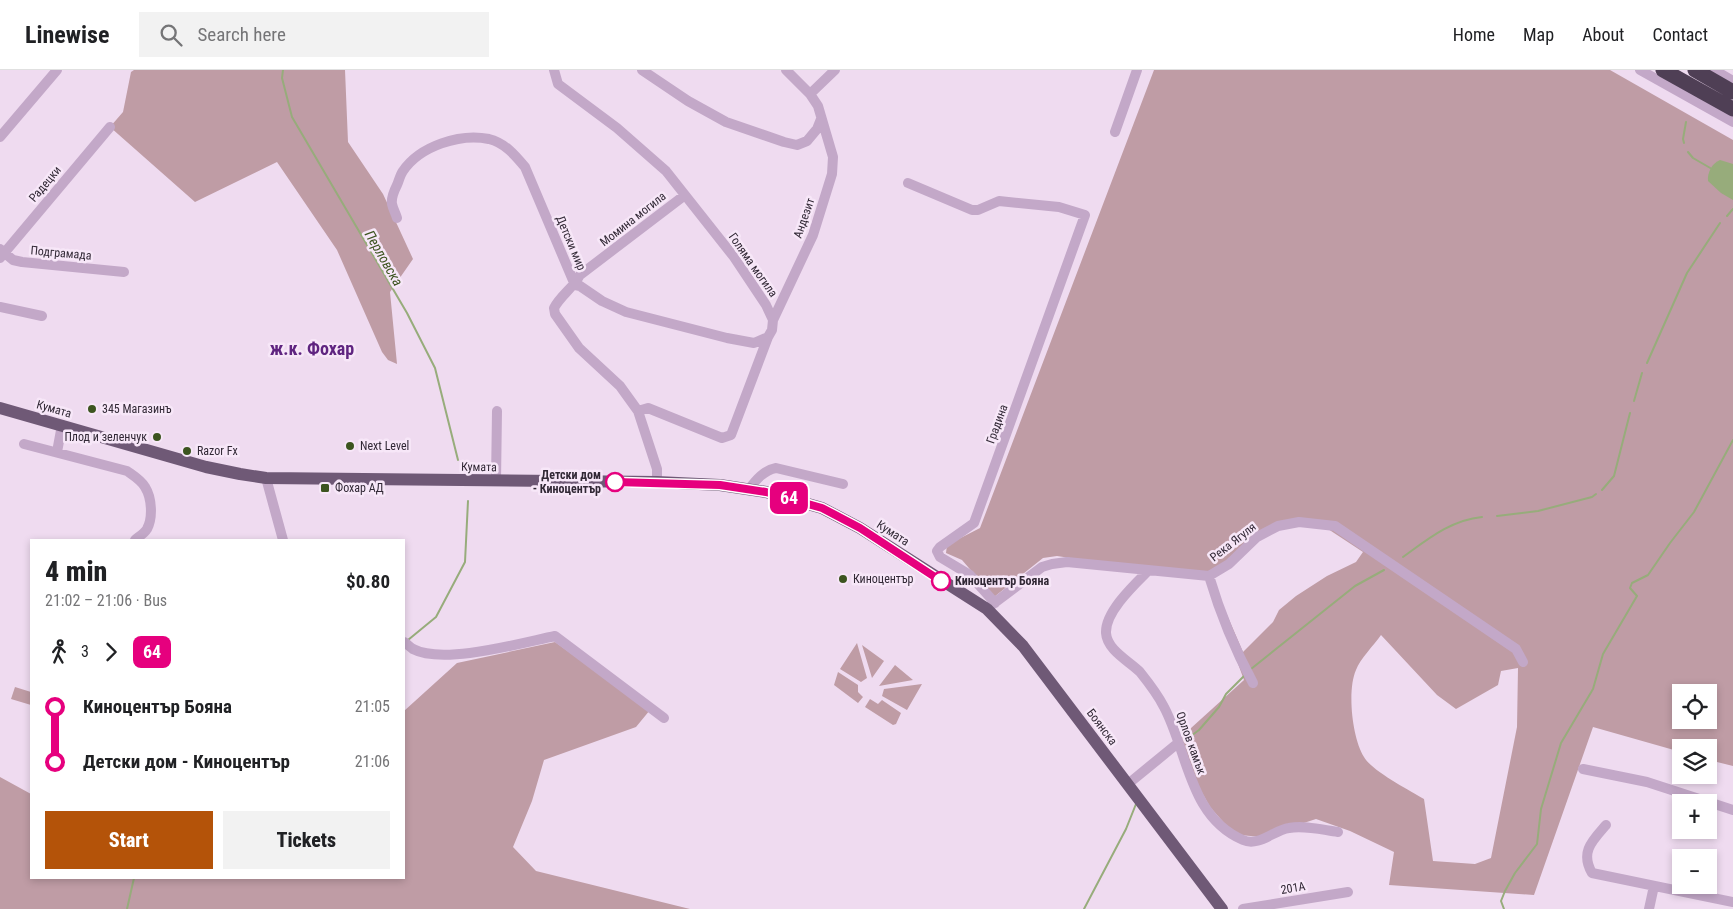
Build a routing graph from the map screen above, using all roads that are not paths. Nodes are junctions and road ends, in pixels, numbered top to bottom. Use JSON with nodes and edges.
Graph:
{"nodes":[{"id":1,"x":57,"y":70,"type":"edge"},
{"id":2,"x":554,"y":70,"type":"edge"},
{"id":3,"x":642,"y":70,"type":"edge"},
{"id":4,"x":786,"y":70,"type":"edge"},
{"id":5,"x":834,"y":70,"type":"edge"},
{"id":6,"x":1137,"y":70,"type":"edge"},
{"id":7,"x":1640,"y":70,"type":"edge"},
{"id":8,"x":1663,"y":70,"type":"edge"},
{"id":9,"x":1695,"y":70,"type":"edge"},
{"id":10,"x":1713,"y":75,"type":"edge"},
{"id":11,"x":1733,"y":81,"type":"edge"},
{"id":12,"x":1733,"y":86,"type":"edge"},
{"id":13,"x":1733,"y":92,"type":"edge"},
{"id":14,"x":810,"y":94,"type":"junction"},
{"id":15,"x":1733,"y":109,"type":"edge"},
{"id":16,"x":821,"y":119,"type":"junction"},
{"id":17,"x":1733,"y":122,"type":"edge"},
{"id":18,"x":110,"y":127,"type":"dead end"},
{"id":19,"x":1115,"y":132,"type":"dead end"},
{"id":20,"x":0,"y":137,"type":"edge"},
{"id":21,"x":908,"y":183,"type":"dead end"},
{"id":22,"x":685,"y":195,"type":"junction"},
{"id":23,"x":397,"y":218,"type":"dead end"},
{"id":24,"x":1,"y":253,"type":"edge"},
{"id":25,"x":124,"y":272,"type":"dead end"},
{"id":26,"x":575,"y":284,"type":"junction"},
{"id":27,"x":0,"y":308,"type":"edge"},
{"id":28,"x":42,"y":316,"type":"dead end"},
{"id":29,"x":773,"y":320,"type":"junction"},
{"id":30,"x":768,"y":337,"type":"junction"},
{"id":31,"x":0,"y":408,"type":"edge"},
{"id":32,"x":497,"y":411,"type":"dead end"},
{"id":33,"x":638,"y":411,"type":"junction"},
{"id":34,"x":62,"y":425,"type":"junction"},
{"id":35,"x":24,"y":444,"type":"dead end"},
{"id":36,"x":57,"y":452,"type":"junction"},
{"id":37,"x":266,"y":478,"type":"junction"},
{"id":38,"x":496,"y":481,"type":"junction"},
{"id":39,"x":657,"y":482,"type":"junction"},
{"id":40,"x":843,"y":484,"type":"dead end"},
{"id":41,"x":749,"y":489,"type":"junction"},
{"id":42,"x":136,"y":539,"type":"edge"},
{"id":43,"x":283,"y":539,"type":"edge"},
{"id":44,"x":1148,"y":571,"type":"junction"},
{"id":45,"x":1209,"y":576,"type":"junction"},
{"id":46,"x":942,"y":582,"type":"joint"},
{"id":47,"x":991,"y":606,"type":"junction"},
{"id":48,"x":405,"y":643,"type":"edge"},
{"id":49,"x":1522,"y":662,"type":"dead end"},
{"id":50,"x":1253,"y":683,"type":"dead end"},
{"id":51,"x":664,"y":718,"type":"dead end"},
{"id":52,"x":1178,"y":743,"type":"junction"},
{"id":53,"x":1583,"y":769,"type":"dead end"},
{"id":54,"x":1128,"y":784,"type":"junction"},
{"id":55,"x":1733,"y":810,"type":"edge"},
{"id":56,"x":1606,"y":825,"type":"dead end"},
{"id":57,"x":1338,"y":832,"type":"dead end"},
{"id":58,"x":1654,"y":886,"type":"junction"},
{"id":59,"x":1348,"y":892,"type":"dead end"},
{"id":60,"x":1733,"y":902,"type":"edge"},
{"id":61,"x":1222,"y":909,"type":"edge"},
{"id":62,"x":1243,"y":909,"type":"edge"},
{"id":63,"x":1649,"y":909,"type":"edge"}],
"edges":[{"from":1,"to":20,"type":"street"},
{"from":2,"to":22,"type":"street","name":"Голяма могила"},
{"from":3,"to":16,"type":"street"},
{"from":4,"to":14,"type":"street"},
{"from":5,"to":14,"type":"street"},
{"from":6,"to":19,"type":"street"},
{"from":7,"to":17,"type":"street"},
{"from":8,"to":15,"type":"highway"},
{"from":9,"to":10,"type":"highway"},
{"from":10,"to":11,"type":"street"},
{"from":10,"to":12,"type":"highway"},
{"from":10,"to":13,"type":"highway"},
{"from":14,"to":16,"type":"street"},
{"from":16,"to":29,"type":"street","name":"Андезит"},
{"from":18,"to":24,"type":"street","name":"Радецки"},
{"from":21,"to":47,"type":"street","name":"Градина"},
{"from":22,"to":26,"type":"street","name":"Момина могила"},
{"from":22,"to":29,"type":"street","name":"Голяма могила"},
{"from":23,"to":26,"type":"street","name":"Детски мир"},
{"from":24,"to":25,"type":"street","name":"Подграмада"},
{"from":26,"to":30,"type":"street"},
{"from":26,"to":33,"type":"street","name":"Детски мир"},
{"from":27,"to":28,"type":"street"},
{"from":29,"to":30,"type":"street"},
{"from":30,"to":33,"type":"street"},
{"from":31,"to":34,"type":"main road","name":"Кумата"},
{"from":32,"to":38,"type":"street"},
{"from":33,"to":39,"type":"street","name":"Детски мир"},
{"from":34,"to":36,"type":"street"},
{"from":34,"to":37,"type":"main road","name":"Кумата"},
{"from":35,"to":36,"type":"street"},
{"from":36,"to":42,"type":"street"},
{"from":37,"to":38,"type":"main road","name":"Кумата"},
{"from":37,"to":43,"type":"street"},
{"from":38,"to":39,"type":"main road","name":"Кумата"},
{"from":39,"to":41,"type":"main road","name":"Кумата"},
{"from":40,"to":41,"type":"street"},
{"from":41,"to":46,"type":"main road","name":"Кумата"},
{"from":44,"to":45,"type":"street","name":"Река Ягуля"},
{"from":44,"to":47,"type":"street","name":"Река Ягуля"},
{"from":44,"to":52,"type":"street","name":"Орлов камък"},
{"from":45,"to":49,"type":"street","name":"Река Ягуля"},
{"from":45,"to":50,"type":"street"},
{"from":46,"to":47,"type":"main road","name":"Боянска"},
{"from":47,"to":54,"type":"main road","name":"Боянска"},
{"from":48,"to":51,"type":"street"},
{"from":52,"to":54,"type":"street"},
{"from":52,"to":57,"type":"street","name":"Орлов камък"},
{"from":53,"to":55,"type":"street"},
{"from":54,"to":61,"type":"main road","name":"Боянска"},
{"from":56,"to":58,"type":"street"},
{"from":58,"to":60,"type":"street"},
{"from":58,"to":63,"type":"street"},
{"from":59,"to":62,"type":"street","name":"201А"}]}
